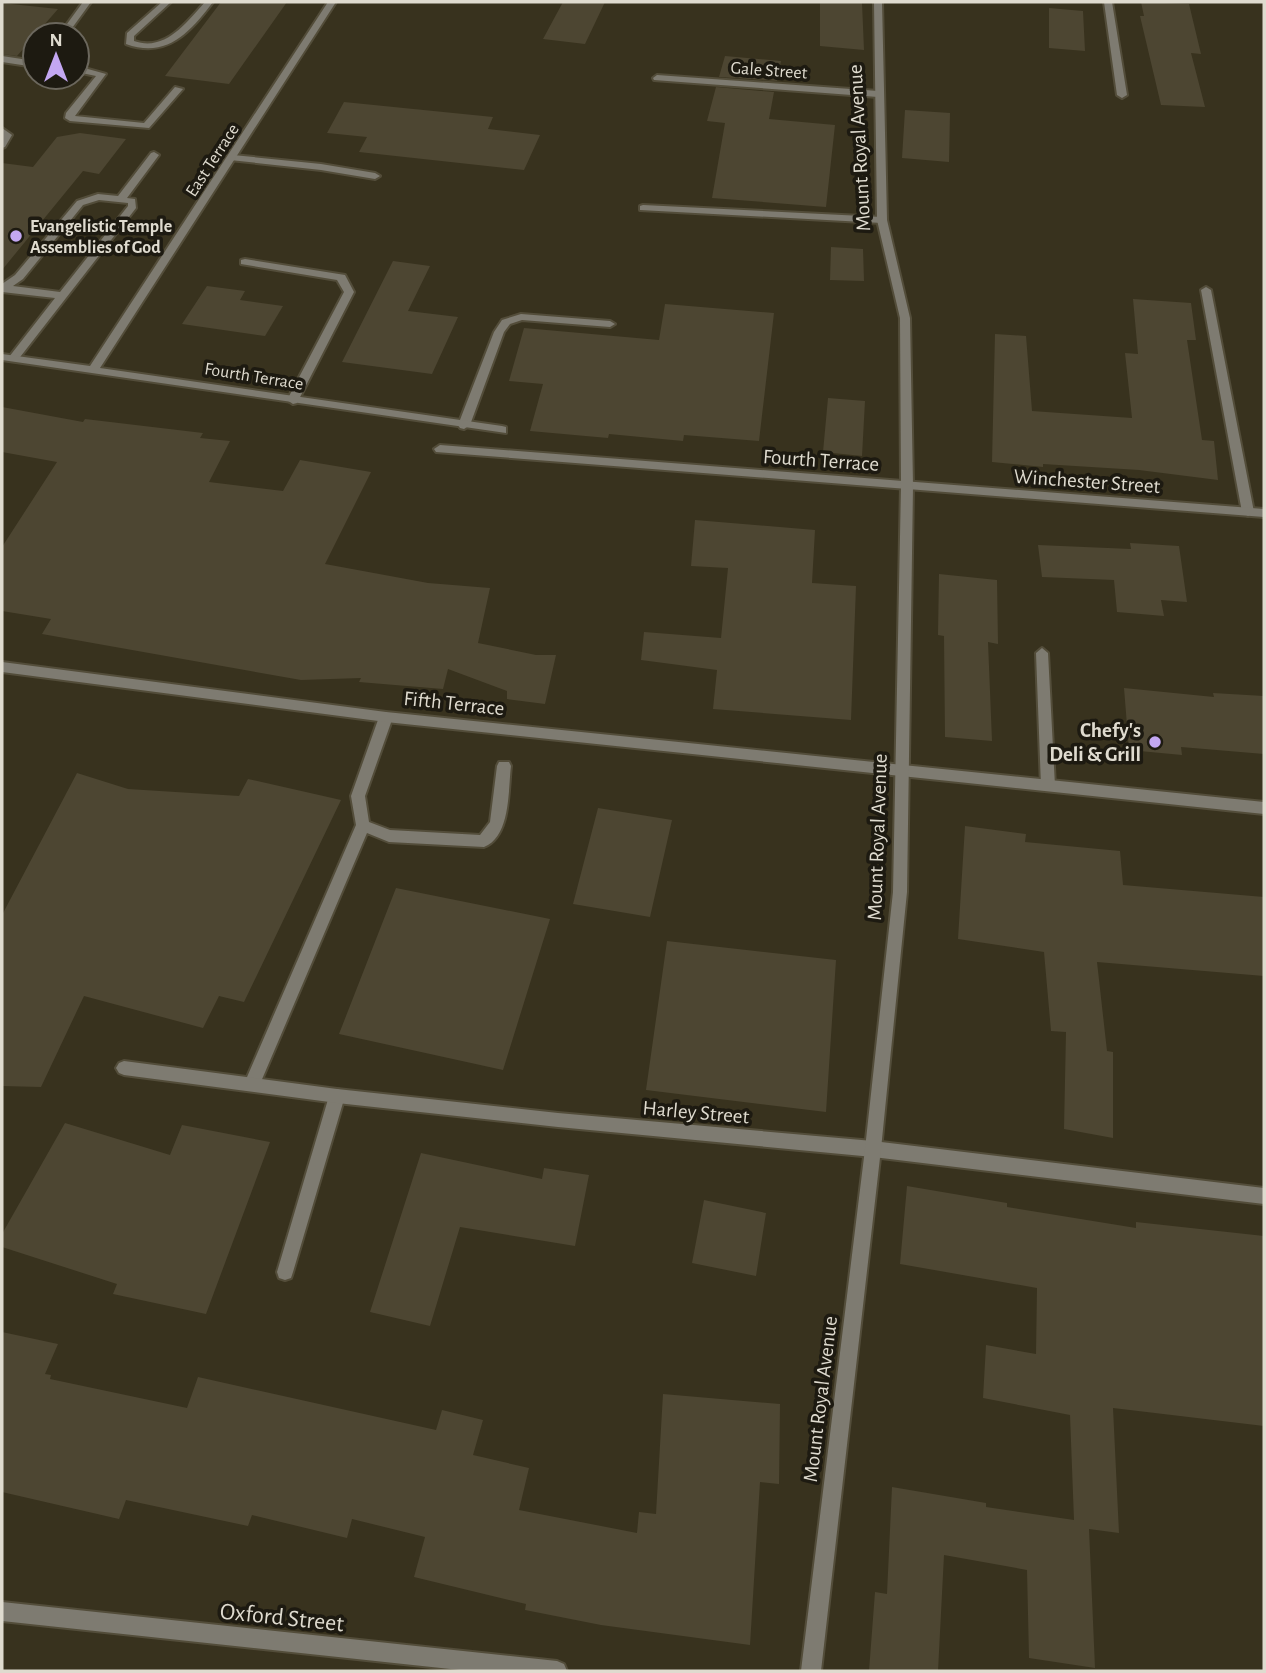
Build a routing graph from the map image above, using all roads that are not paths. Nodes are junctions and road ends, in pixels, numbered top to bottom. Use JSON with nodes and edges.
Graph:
{"nodes":[{"id":1,"x":86,"y":2,"type":"edge"},
{"id":2,"x":167,"y":2,"type":"edge"},
{"id":3,"x":209,"y":2,"type":"edge"},
{"id":4,"x":332,"y":2,"type":"edge"},
{"id":5,"x":878,"y":2,"type":"edge"},
{"id":6,"x":1108,"y":2,"type":"edge"},
{"id":7,"x":73,"y":21,"type":"edge"},
{"id":8,"x":2,"y":60,"type":"edge"},
{"id":9,"x":21,"y":62,"type":"edge"},
{"id":10,"x":91,"y":72,"type":"edge"},
{"id":11,"x":657,"y":78,"type":"dead end"},
{"id":12,"x":91,"y":88,"type":"edge"},
{"id":13,"x":178,"y":89,"type":"dead end"},
{"id":14,"x":89,"y":91,"type":"edge"},
{"id":15,"x":877,"y":94,"type":"junction"},
{"id":16,"x":1122,"y":95,"type":"dead end"},
{"id":17,"x":2,"y":131,"type":"edge"},
{"id":18,"x":2,"y":145,"type":"edge"},
{"id":19,"x":154,"y":155,"type":"dead end"},
{"id":20,"x":233,"y":158,"type":"junction"},
{"id":21,"x":375,"y":176,"type":"dead end"},
{"id":22,"x":121,"y":198,"type":"junction"},
{"id":23,"x":643,"y":208,"type":"dead end"},
{"id":24,"x":882,"y":220,"type":"junction"},
{"id":25,"x":245,"y":262,"type":"dead end"},
{"id":26,"x":3,"y":288,"type":"edge"},
{"id":27,"x":1206,"y":290,"type":"dead end"},
{"id":28,"x":62,"y":296,"type":"junction"},
{"id":29,"x":610,"y":324,"type":"dead end"},
{"id":30,"x":7,"y":358,"type":"edge"},
{"id":31,"x":94,"y":369,"type":"junction"},
{"id":32,"x":293,"y":400,"type":"junction"},
{"id":33,"x":464,"y":425,"type":"junction"},
{"id":34,"x":502,"y":430,"type":"dead end"},
{"id":35,"x":440,"y":449,"type":"dead end"},
{"id":36,"x":907,"y":486,"type":"junction"},
{"id":37,"x":1248,"y":512,"type":"junction"},
{"id":38,"x":1264,"y":513,"type":"edge"},
{"id":39,"x":1041,"y":653,"type":"dead end"},
{"id":40,"x":2,"y":667,"type":"edge"},
{"id":41,"x":386,"y":717,"type":"junction"},
{"id":42,"x":504,"y":766,"type":"dead end"},
{"id":43,"x":903,"y":772,"type":"junction"},
{"id":44,"x":1048,"y":786,"type":"junction"},
{"id":45,"x":1264,"y":808,"type":"edge"},
{"id":46,"x":363,"y":825,"type":"junction"},
{"id":47,"x":124,"y":1068,"type":"dead end"},
{"id":48,"x":252,"y":1084,"type":"junction"},
{"id":49,"x":337,"y":1096,"type":"junction"},
{"id":50,"x":873,"y":1149,"type":"junction"},
{"id":51,"x":1264,"y":1196,"type":"edge"},
{"id":52,"x":285,"y":1272,"type":"dead end"},
{"id":53,"x":2,"y":1611,"type":"edge"},
{"id":54,"x":557,"y":1671,"type":"edge"},
{"id":55,"x":811,"y":1671,"type":"edge"}],
"edges":[{"from":1,"to":7,"type":"street"},
{"from":2,"to":3,"type":"street"},
{"from":4,"to":20,"type":"street","name":"East Terrace"},
{"from":5,"to":15,"type":"street","name":"Mount Royal Avenue"},
{"from":6,"to":16,"type":"street"},
{"from":8,"to":9,"type":"street"},
{"from":10,"to":12,"type":"street"},
{"from":11,"to":15,"type":"street","name":"Gale Street"},
{"from":13,"to":14,"type":"street"},
{"from":15,"to":24,"type":"street","name":"Mount Royal Avenue"},
{"from":17,"to":18,"type":"street"},
{"from":19,"to":22,"type":"street"},
{"from":20,"to":21,"type":"street"},
{"from":20,"to":31,"type":"street","name":"East Terrace"},
{"from":22,"to":26,"type":"street"},
{"from":22,"to":28,"type":"street"},
{"from":23,"to":24,"type":"street"},
{"from":24,"to":36,"type":"street","name":"Mount Royal Avenue"},
{"from":25,"to":32,"type":"street"},
{"from":26,"to":28,"type":"street"},
{"from":27,"to":37,"type":"street"},
{"from":28,"to":30,"type":"street"},
{"from":29,"to":33,"type":"street"},
{"from":30,"to":31,"type":"street","name":"Fourth Terrace"},
{"from":31,"to":32,"type":"street","name":"Fourth Terrace"},
{"from":32,"to":33,"type":"street","name":"Fourth Terrace"},
{"from":33,"to":34,"type":"street","name":"Fourth Terrace"},
{"from":35,"to":36,"type":"street","name":"Fourth Terrace"},
{"from":36,"to":37,"type":"street","name":"Winchester Street"},
{"from":36,"to":43,"type":"street","name":"Mount Royal Avenue"},
{"from":37,"to":38,"type":"street","name":"Winchester Street"},
{"from":39,"to":44,"type":"street"},
{"from":40,"to":41,"type":"street","name":"Fifth Terrace"},
{"from":41,"to":43,"type":"street","name":"Fifth Terrace"},
{"from":41,"to":46,"type":"street"},
{"from":42,"to":46,"type":"street"},
{"from":43,"to":44,"type":"street","name":"Fifth Terrace"},
{"from":43,"to":50,"type":"street","name":"Mount Royal Avenue"},
{"from":44,"to":45,"type":"street","name":"Fifth Terrace"},
{"from":46,"to":48,"type":"street"},
{"from":47,"to":48,"type":"street","name":"Harley Street"},
{"from":48,"to":49,"type":"street","name":"Harley Street"},
{"from":49,"to":50,"type":"street","name":"Harley Street"},
{"from":49,"to":52,"type":"street"},
{"from":50,"to":51,"type":"street","name":"Harley Street"},
{"from":50,"to":55,"type":"street","name":"Mount Royal Avenue"},
{"from":53,"to":54,"type":"street","name":"Oxford Street"}]}
